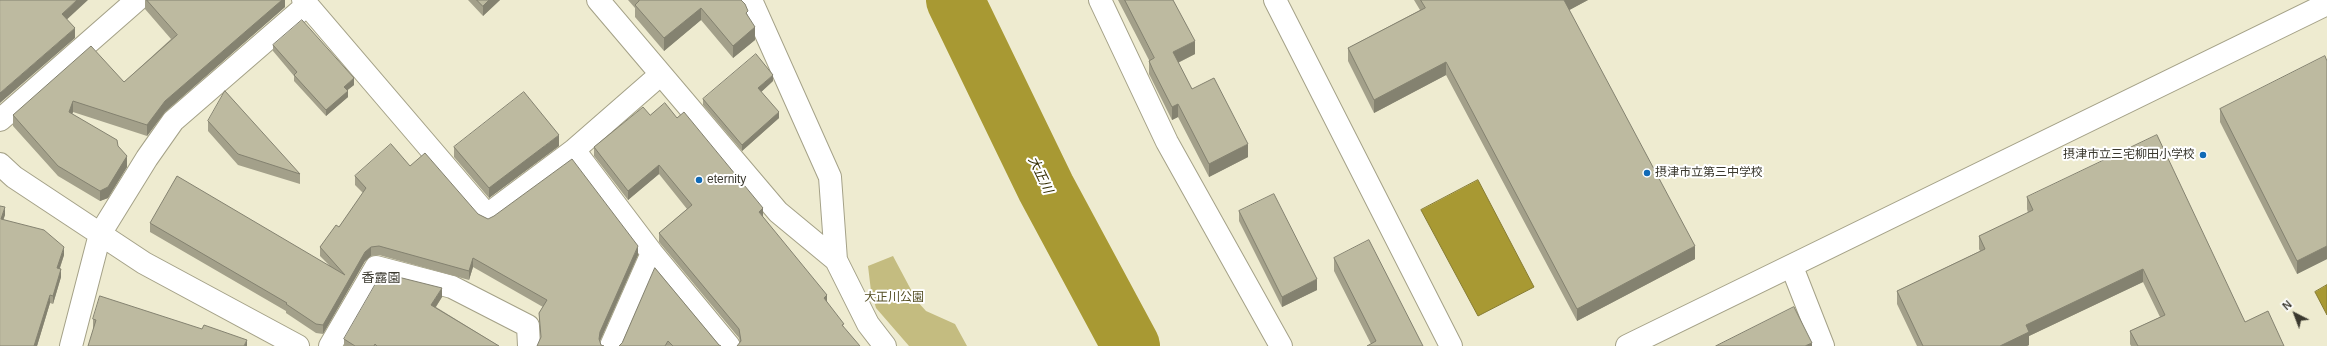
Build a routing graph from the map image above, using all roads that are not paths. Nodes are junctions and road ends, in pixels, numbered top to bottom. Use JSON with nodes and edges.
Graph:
{"nodes":[{"id":1,"x":136,"y":0,"type":"edge"},
{"id":2,"x":598,"y":0,"type":"edge"},
{"id":3,"x":751,"y":0,"type":"edge"},
{"id":4,"x":1100,"y":0,"type":"edge"},
{"id":5,"x":1275,"y":0,"type":"edge"},
{"id":6,"x":305,"y":3,"type":"edge"},
{"id":7,"x":2327,"y":4,"type":"edge"},
{"id":8,"x":660,"y":75,"type":"junction"},
{"id":9,"x":0,"y":120,"type":"edge"},
{"id":10,"x":574,"y":150,"type":"junction"},
{"id":11,"x":0,"y":164,"type":"edge"},
{"id":12,"x":100,"y":234,"type":"junction"},
{"id":13,"x":652,"y":253,"type":"junction"},
{"id":14,"x":836,"y":260,"type":"junction"},
{"id":15,"x":1792,"y":267,"type":"junction"},
{"id":16,"x":288,"y":344,"type":"edge"},
{"id":17,"x":71,"y":346,"type":"edge"},
{"id":18,"x":330,"y":346,"type":"edge"},
{"id":19,"x":529,"y":346,"type":"edge"},
{"id":20,"x":611,"y":346,"type":"edge"},
{"id":21,"x":729,"y":346,"type":"edge"},
{"id":22,"x":885,"y":346,"type":"edge"},
{"id":23,"x":1281,"y":346,"type":"edge"},
{"id":24,"x":1451,"y":346,"type":"edge"},
{"id":25,"x":1627,"y":346,"type":"edge"},
{"id":26,"x":1823,"y":346,"type":"edge"}],
"edges":[{"from":1,"to":9,"type":"street"},
{"from":2,"to":8,"type":"street"},
{"from":3,"to":14,"type":"street"},
{"from":4,"to":23,"type":"street"},
{"from":5,"to":24,"type":"street"},
{"from":6,"to":10,"type":"street"},
{"from":6,"to":12,"type":"street"},
{"from":7,"to":15,"type":"street"},
{"from":8,"to":10,"type":"street"},
{"from":8,"to":14,"type":"street"},
{"from":10,"to":13,"type":"street"},
{"from":11,"to":12,"type":"street"},
{"from":12,"to":16,"type":"street"},
{"from":12,"to":17,"type":"street"},
{"from":13,"to":20,"type":"street"},
{"from":13,"to":21,"type":"street"},
{"from":14,"to":22,"type":"street"},
{"from":15,"to":25,"type":"street"},
{"from":15,"to":26,"type":"street"},
{"from":18,"to":19,"type":"street"}]}
